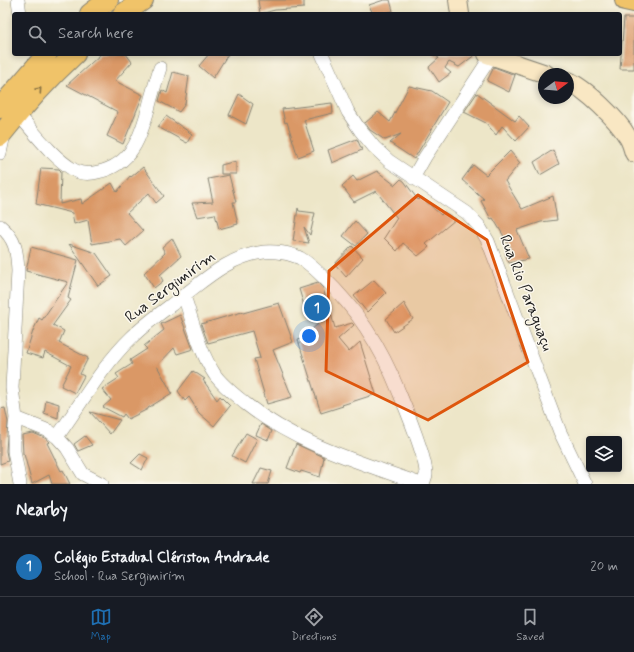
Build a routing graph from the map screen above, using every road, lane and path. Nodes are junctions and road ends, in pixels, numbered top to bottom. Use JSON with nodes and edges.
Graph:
{"nodes":[{"id":1,"x":18,"y":0,"type":"edge"},
{"id":2,"x":108,"y":0,"type":"edge"},
{"id":3,"x":143,"y":0,"type":"edge"},
{"id":4,"x":458,"y":0,"type":"edge"},
{"id":5,"x":625,"y":0,"type":"edge"},
{"id":6,"x":634,"y":2,"type":"edge"},
{"id":7,"x":20,"y":12,"type":"edge"},
{"id":8,"x":93,"y":12,"type":"edge"},
{"id":9,"x":126,"y":12,"type":"edge"},
{"id":10,"x":460,"y":12,"type":"edge"},
{"id":11,"x":73,"y":56,"type":"edge"},
{"id":12,"x":323,"y":56,"type":"edge"},
{"id":13,"x":488,"y":56,"type":"edge"},
{"id":14,"x":492,"y":56,"type":"edge"},
{"id":15,"x":38,"y":58,"type":"edge"},
{"id":16,"x":160,"y":68,"type":"dead end"},
{"id":17,"x":538,"y":71,"type":"edge"},
{"id":18,"x":574,"y":84,"type":"edge"},
{"id":19,"x":9,"y":111,"type":"edge"},
{"id":20,"x":2,"y":133,"type":"edge"},
{"id":21,"x":633,"y":147,"type":"edge"},
{"id":22,"x":0,"y":153,"type":"edge"},
{"id":23,"x":413,"y":178,"type":"junction"},
{"id":24,"x":0,"y":226,"type":"edge"},
{"id":25,"x":184,"y":296,"type":"junction"},
{"id":26,"x":6,"y":389,"type":"edge"},
{"id":27,"x":16,"y":418,"type":"junction"},
{"id":28,"x":57,"y":437,"type":"junction"},
{"id":29,"x":84,"y":479,"type":"edge"},
{"id":30,"x":20,"y":484,"type":"edge"},
{"id":31,"x":102,"y":484,"type":"edge"},
{"id":32,"x":422,"y":484,"type":"edge"},
{"id":33,"x":585,"y":484,"type":"edge"}],
"edges":[{"from":1,"to":7,"type":"street"},
{"from":2,"to":8,"type":"main road"},
{"from":3,"to":9,"type":"main road"},
{"from":4,"to":10,"type":"main road"},
{"from":5,"to":6,"type":"main road"},
{"from":19,"to":11,"type":"main road","one_way":true},
{"from":12,"to":23,"type":"street","name":"Rua Rio Paraguaçu"},
{"from":13,"to":23,"type":"street"},
{"from":14,"to":17,"type":"main road"},
{"from":15,"to":19,"type":"main road"},
{"from":16,"to":19,"type":"street"},
{"from":18,"to":21,"type":"main road"},
{"from":19,"to":20,"type":"main road"},
{"from":20,"to":22,"type":"street"},
{"from":23,"to":33,"type":"street","name":"Rua Rio Paraguaçu"},
{"from":24,"to":26,"type":"street"},
{"from":25,"to":28,"type":"street","name":"Rua Sergimirim"},
{"from":25,"to":32,"type":"street"},
{"from":25,"to":32,"type":"street","name":"Rua Sergimirim"},
{"from":26,"to":27,"type":"street"},
{"from":27,"to":28,"type":"street"},
{"from":27,"to":30,"type":"street"},
{"from":28,"to":29,"type":"street"},
{"from":29,"to":31,"type":"street"}]}
